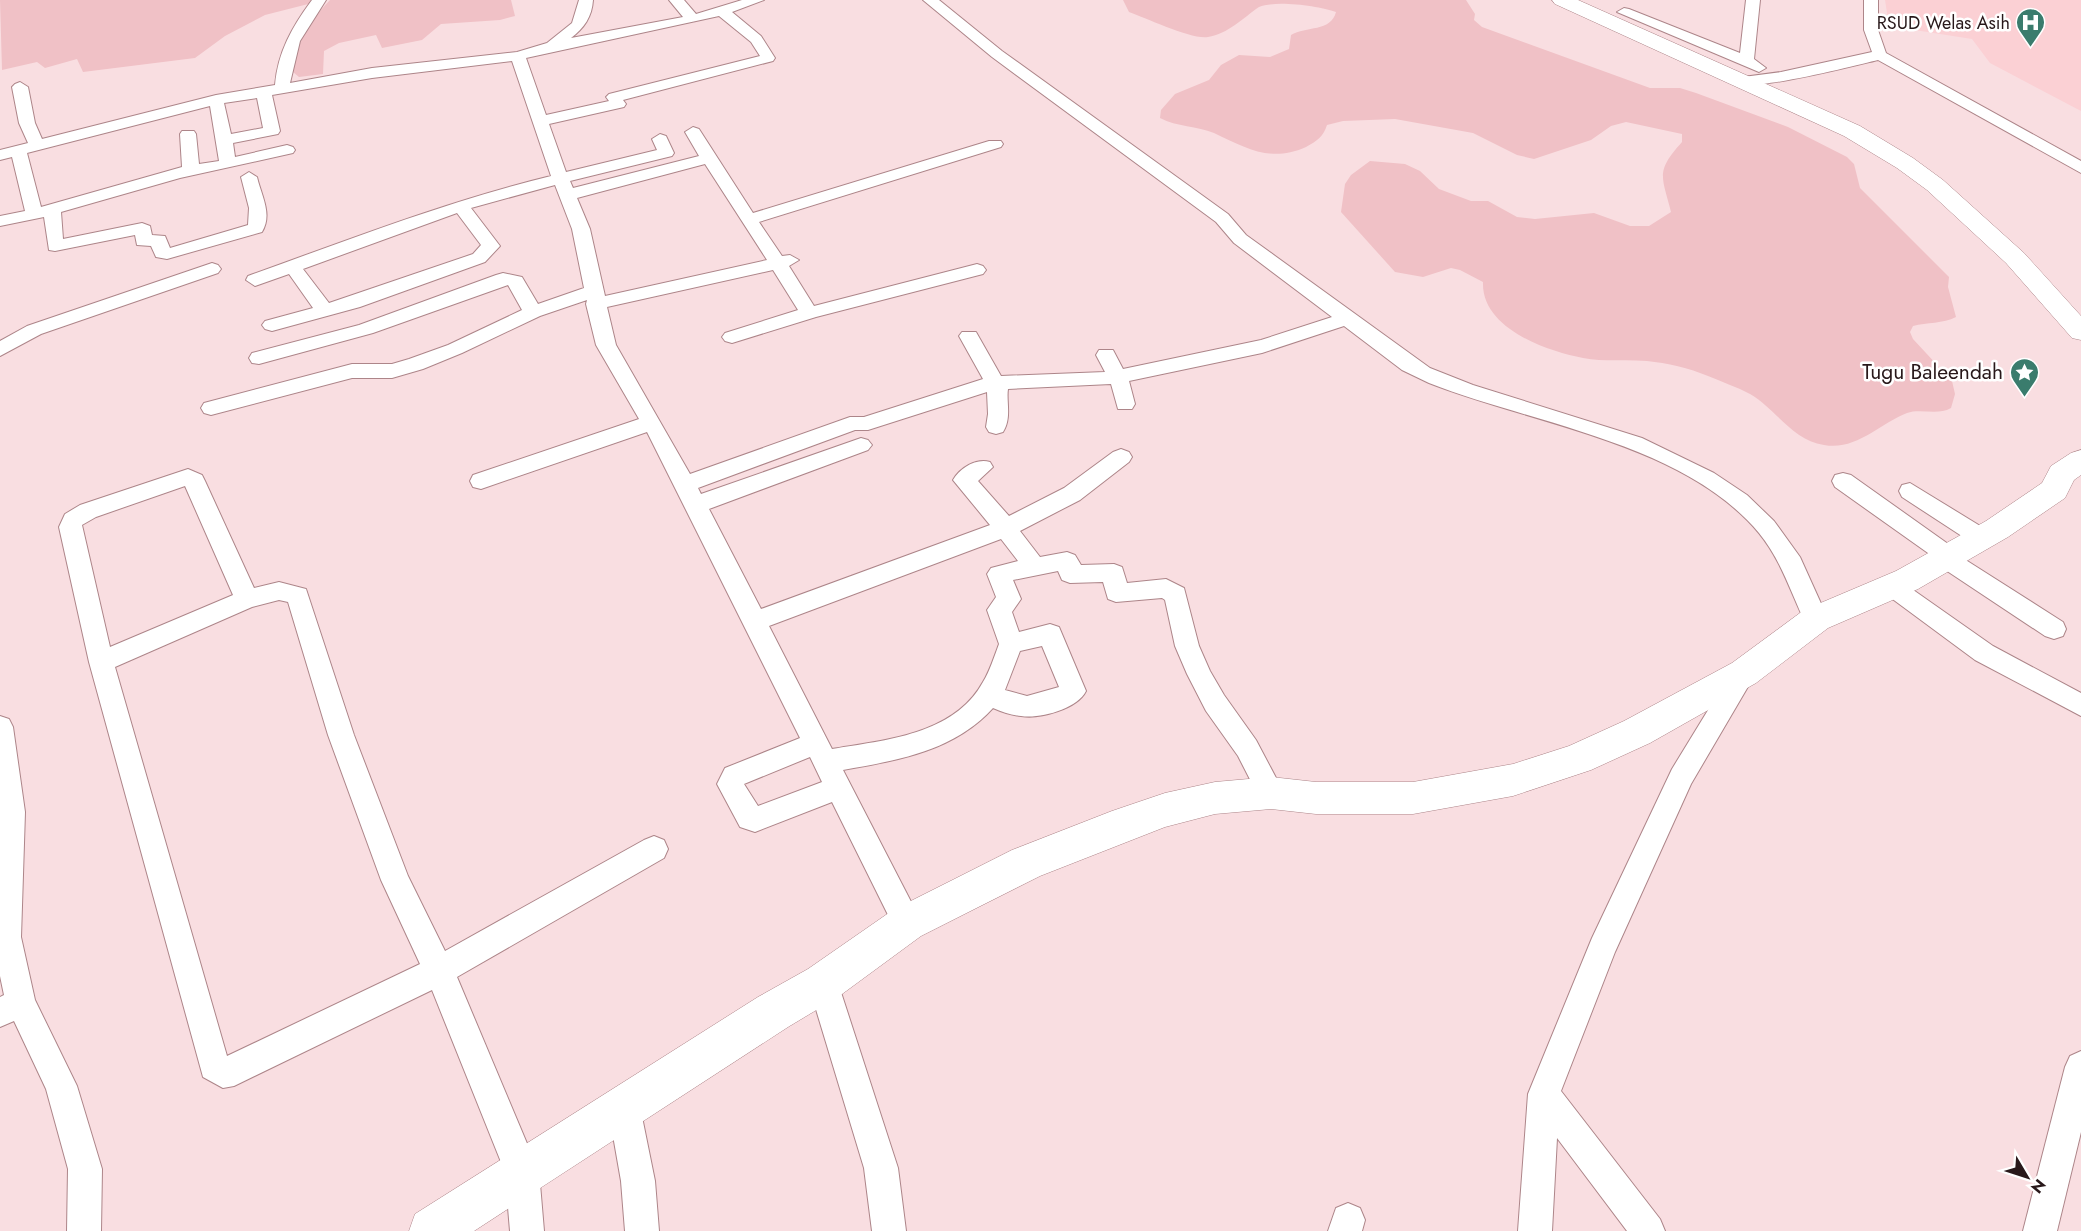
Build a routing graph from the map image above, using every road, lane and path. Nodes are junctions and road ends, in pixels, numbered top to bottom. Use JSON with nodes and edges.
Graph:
{"nodes":[{"id":1,"x":319,"y":0,"type":"edge"},
{"id":2,"x":586,"y":0,"type":"edge"},
{"id":3,"x":676,"y":0,"type":"edge"},
{"id":4,"x":757,"y":0,"type":"edge"},
{"id":5,"x":930,"y":0,"type":"edge"},
{"id":6,"x":1562,"y":0,"type":"edge"},
{"id":7,"x":1753,"y":0,"type":"edge"},
{"id":8,"x":1871,"y":0,"type":"edge"},
{"id":9,"x":1625,"y":6,"type":"edge"},
{"id":10,"x":721,"y":11,"type":"junction"},
{"id":11,"x":693,"y":20,"type":"junction"},
{"id":12,"x":1636,"y":33,"type":"junction"},
{"id":13,"x":544,"y":48,"type":"junction"},
{"id":14,"x":1880,"y":55,"type":"junction"},
{"id":15,"x":518,"y":56,"type":"junction"},
{"id":16,"x":1744,"y":72,"type":"junction"},
{"id":17,"x":20,"y":87,"type":"dead end"},
{"id":18,"x":282,"y":88,"type":"junction"},
{"id":19,"x":263,"y":91,"type":"junction"},
{"id":20,"x":216,"y":100,"type":"junction"},
{"id":21,"x":540,"y":121,"type":"junction"},
{"id":22,"x":693,"y":132,"type":"dead end"},
{"id":23,"x":188,"y":134,"type":"dead end"},
{"id":24,"x":660,"y":139,"type":"dead end"},
{"id":25,"x":225,"y":140,"type":"junction"},
{"id":26,"x":995,"y":144,"type":"dead end"},
{"id":27,"x":37,"y":145,"type":"junction"},
{"id":28,"x":18,"y":150,"type":"junction"},
{"id":29,"x":287,"y":150,"type":"dead end"},
{"id":30,"x":0,"y":155,"type":"edge"},
{"id":31,"x":709,"y":158,"type":"junction"},
{"id":32,"x":227,"y":164,"type":"junction"},
{"id":33,"x":2081,"y":168,"type":"edge"},
{"id":34,"x":191,"y":171,"type":"junction"},
{"id":35,"x":249,"y":177,"type":"dead end"},
{"id":36,"x":564,"y":187,"type":"junction"},
{"id":37,"x":461,"y":207,"type":"junction"},
{"id":38,"x":52,"y":209,"type":"junction"},
{"id":39,"x":34,"y":214,"type":"junction"},
{"id":40,"x":751,"y":219,"type":"junction"},
{"id":41,"x":0,"y":221,"type":"edge"},
{"id":42,"x":784,"y":262,"type":"junction"},
{"id":43,"x":292,"y":266,"type":"junction"},
{"id":44,"x":212,"y":269,"type":"dead end"},
{"id":45,"x":977,"y":270,"type":"dead end"},
{"id":46,"x":255,"y":280,"type":"dead end"},
{"id":47,"x":594,"y":297,"type":"junction"},
{"id":48,"x":325,"y":311,"type":"junction"},
{"id":49,"x":533,"y":312,"type":"junction"},
{"id":50,"x":809,"y":314,"type":"junction"},
{"id":51,"x":1347,"y":318,"type":"junction"},
{"id":52,"x":272,"y":326,"type":"dead end"},
{"id":53,"x":2081,"y":332,"type":"edge"},
{"id":54,"x":969,"y":336,"type":"dead end"},
{"id":55,"x":732,"y":337,"type":"dead end"},
{"id":56,"x":0,"y":350,"type":"edge"},
{"id":57,"x":1106,"y":354,"type":"dead end"},
{"id":58,"x":259,"y":358,"type":"dead end"},
{"id":59,"x":1116,"y":377,"type":"junction"},
{"id":60,"x":994,"y":383,"type":"junction"},
{"id":61,"x":1125,"y":404,"type":"dead end"},
{"id":62,"x":211,"y":408,"type":"dead end"},
{"id":63,"x":651,"y":423,"type":"junction"},
{"id":64,"x":996,"y":427,"type":"dead end"},
{"id":65,"x":861,"y":445,"type":"dead end"},
{"id":66,"x":1121,"y":457,"type":"dead end"},
{"id":67,"x":2081,"y":460,"type":"edge"},
{"id":68,"x":965,"y":473,"type":"dead end"},
{"id":69,"x":481,"y":481,"type":"dead end"},
{"id":70,"x":1843,"y":481,"type":"dead end"},
{"id":71,"x":685,"y":484,"type":"junction"},
{"id":72,"x":1935,"y":487,"type":"dead end"},
{"id":73,"x":2067,"y":490,"type":"edge"},
{"id":74,"x":1910,"y":491,"type":"dead end"},
{"id":75,"x":696,"y":505,"type":"junction"},
{"id":76,"x":1005,"y":528,"type":"junction"},
{"id":77,"x":1990,"y":534,"type":"junction"},
{"id":78,"x":1948,"y":558,"type":"junction"},
{"id":79,"x":1034,"y":566,"type":"junction"},
{"id":80,"x":1891,"y":586,"type":"junction"},
{"id":81,"x":246,"y":599,"type":"junction"},
{"id":82,"x":1816,"y":619,"type":"junction"},
{"id":83,"x":755,"y":621,"type":"junction"},
{"id":84,"x":2054,"y":629,"type":"dead end"},
{"id":85,"x":1011,"y":644,"type":"junction"},
{"id":86,"x":101,"y":662,"type":"junction"},
{"id":87,"x":1744,"y":674,"type":"junction"},
{"id":88,"x":990,"y":694,"type":"junction"},
{"id":89,"x":2080,"y":702,"type":"edge"},
{"id":90,"x":0,"y":727,"type":"edge"},
{"id":91,"x":821,"y":752,"type":"junction"},
{"id":92,"x":839,"y":787,"type":"junction"},
{"id":93,"x":1271,"y":793,"type":"junction"},
{"id":94,"x":5,"y":814,"type":"edge"},
{"id":95,"x":654,"y":849,"type":"dead end"},
{"id":96,"x":4,"y":892,"type":"edge"},
{"id":97,"x":908,"y":922,"type":"junction"},
{"id":98,"x":439,"y":971,"type":"junction"},
{"id":99,"x":823,"y":983,"type":"junction"},
{"id":100,"x":10,"y":1008,"type":"edge"},
{"id":101,"x":2081,"y":1067,"type":"edge"},
{"id":102,"x":1544,"y":1094,"type":"junction"},
{"id":103,"x":624,"y":1107,"type":"junction"},
{"id":104,"x":522,"y":1172,"type":"junction"},
{"id":105,"x":80,"y":1229,"type":"edge"},
{"id":106,"x":432,"y":1231,"type":"edge"},
{"id":107,"x":527,"y":1231,"type":"edge"},
{"id":108,"x":642,"y":1231,"type":"edge"},
{"id":109,"x":889,"y":1231,"type":"edge"},
{"id":110,"x":1535,"y":1231,"type":"edge"},
{"id":111,"x":1648,"y":1231,"type":"edge"},
{"id":112,"x":2040,"y":1231,"type":"edge"}],
"edges":[{"from":1,"to":18,"type":"street"},
{"from":2,"to":13,"type":"street"},
{"from":3,"to":11,"type":"street"},
{"from":4,"to":10,"type":"street"},
{"from":5,"to":51,"type":"street"},
{"from":6,"to":12,"type":"main road"},
{"from":7,"to":16,"type":"street"},
{"from":8,"to":14,"type":"street"},
{"from":9,"to":12,"type":"street"},
{"from":9,"to":16,"type":"street"},
{"from":10,"to":11,"type":"street"},
{"from":10,"to":21,"type":"street"},
{"from":11,"to":13,"type":"street"},
{"from":12,"to":16,"type":"main road"},
{"from":13,"to":15,"type":"street"},
{"from":14,"to":16,"type":"street"},
{"from":14,"to":33,"type":"street"},
{"from":15,"to":18,"type":"street"},
{"from":15,"to":21,"type":"street"},
{"from":16,"to":53,"type":"main road"},
{"from":17,"to":27,"type":"street"},
{"from":18,"to":19,"type":"street"},
{"from":19,"to":20,"type":"street"},
{"from":19,"to":25,"type":"street"},
{"from":20,"to":25,"type":"street"},
{"from":20,"to":27,"type":"street"},
{"from":21,"to":36,"type":"street"},
{"from":22,"to":31,"type":"street"},
{"from":23,"to":34,"type":"street"},
{"from":24,"to":36,"type":"street"},
{"from":25,"to":32,"type":"street"},
{"from":26,"to":40,"type":"street"},
{"from":27,"to":28,"type":"street"},
{"from":28,"to":30,"type":"street"},
{"from":28,"to":39,"type":"street"},
{"from":29,"to":32,"type":"street"},
{"from":31,"to":36,"type":"street"},
{"from":31,"to":40,"type":"street"},
{"from":32,"to":34,"type":"street"},
{"from":34,"to":38,"type":"street"},
{"from":35,"to":38,"type":"street"},
{"from":36,"to":37,"type":"street"},
{"from":36,"to":47,"type":"street"},
{"from":37,"to":43,"type":"street"},
{"from":37,"to":48,"type":"street"},
{"from":38,"to":39,"type":"street"},
{"from":39,"to":41,"type":"street"},
{"from":40,"to":42,"type":"street"},
{"from":42,"to":47,"type":"street"},
{"from":42,"to":50,"type":"street"},
{"from":43,"to":46,"type":"street"},
{"from":43,"to":48,"type":"street"},
{"from":44,"to":56,"type":"street"},
{"from":45,"to":50,"type":"street"},
{"from":47,"to":49,"type":"street"},
{"from":47,"to":63,"type":"street"},
{"from":48,"to":52,"type":"street"},
{"from":49,"to":58,"type":"street"},
{"from":49,"to":62,"type":"street"},
{"from":50,"to":55,"type":"street"},
{"from":51,"to":59,"type":"street"},
{"from":51,"to":82,"type":"street"},
{"from":54,"to":60,"type":"street"},
{"from":57,"to":59,"type":"street"},
{"from":59,"to":60,"type":"street"},
{"from":59,"to":61,"type":"street"},
{"from":60,"to":64,"type":"street"},
{"from":60,"to":71,"type":"street"},
{"from":63,"to":69,"type":"street"},
{"from":63,"to":71,"type":"street"},
{"from":65,"to":75,"type":"street"},
{"from":66,"to":76,"type":"street"},
{"from":67,"to":73,"type":"main road"},
{"from":68,"to":76,"type":"street"},
{"from":70,"to":78,"type":"street"},
{"from":71,"to":75,"type":"street"},
{"from":72,"to":77,"type":"street"},
{"from":73,"to":77,"type":"main road"},
{"from":74,"to":77,"type":"street"},
{"from":75,"to":83,"type":"street"},
{"from":76,"to":79,"type":"street"},
{"from":76,"to":83,"type":"street"},
{"from":77,"to":78,"type":"main road"},
{"from":78,"to":80,"type":"main road"},
{"from":78,"to":84,"type":"street"},
{"from":79,"to":85,"type":"street"},
{"from":79,"to":93,"type":"street"},
{"from":80,"to":82,"type":"main road"},
{"from":80,"to":89,"type":"street"},
{"from":81,"to":86,"type":"street"},
{"from":81,"to":86,"type":"street"},
{"from":81,"to":98,"type":"street"},
{"from":82,"to":87,"type":"main road"},
{"from":83,"to":91,"type":"street"},
{"from":85,"to":88,"type":"street"},
{"from":85,"to":88,"type":"street"},
{"from":86,"to":98,"type":"street"},
{"from":87,"to":93,"type":"main road"},
{"from":87,"to":102,"type":"street"},
{"from":88,"to":91,"type":"street"},
{"from":90,"to":94,"type":"street"},
{"from":91,"to":92,"type":"street"},
{"from":91,"to":92,"type":"street"},
{"from":92,"to":97,"type":"street"},
{"from":93,"to":97,"type":"main road"},
{"from":94,"to":96,"type":"street"},
{"from":95,"to":98,"type":"street"},
{"from":96,"to":100,"type":"street"},
{"from":97,"to":99,"type":"main road"},
{"from":98,"to":104,"type":"street"},
{"from":99,"to":103,"type":"main road"},
{"from":99,"to":109,"type":"street"},
{"from":100,"to":105,"type":"street"},
{"from":101,"to":112,"type":"street"},
{"from":102,"to":110,"type":"street"},
{"from":102,"to":111,"type":"street"},
{"from":103,"to":104,"type":"main road"},
{"from":103,"to":108,"type":"street"},
{"from":104,"to":106,"type":"main road"},
{"from":104,"to":107,"type":"street"}]}
